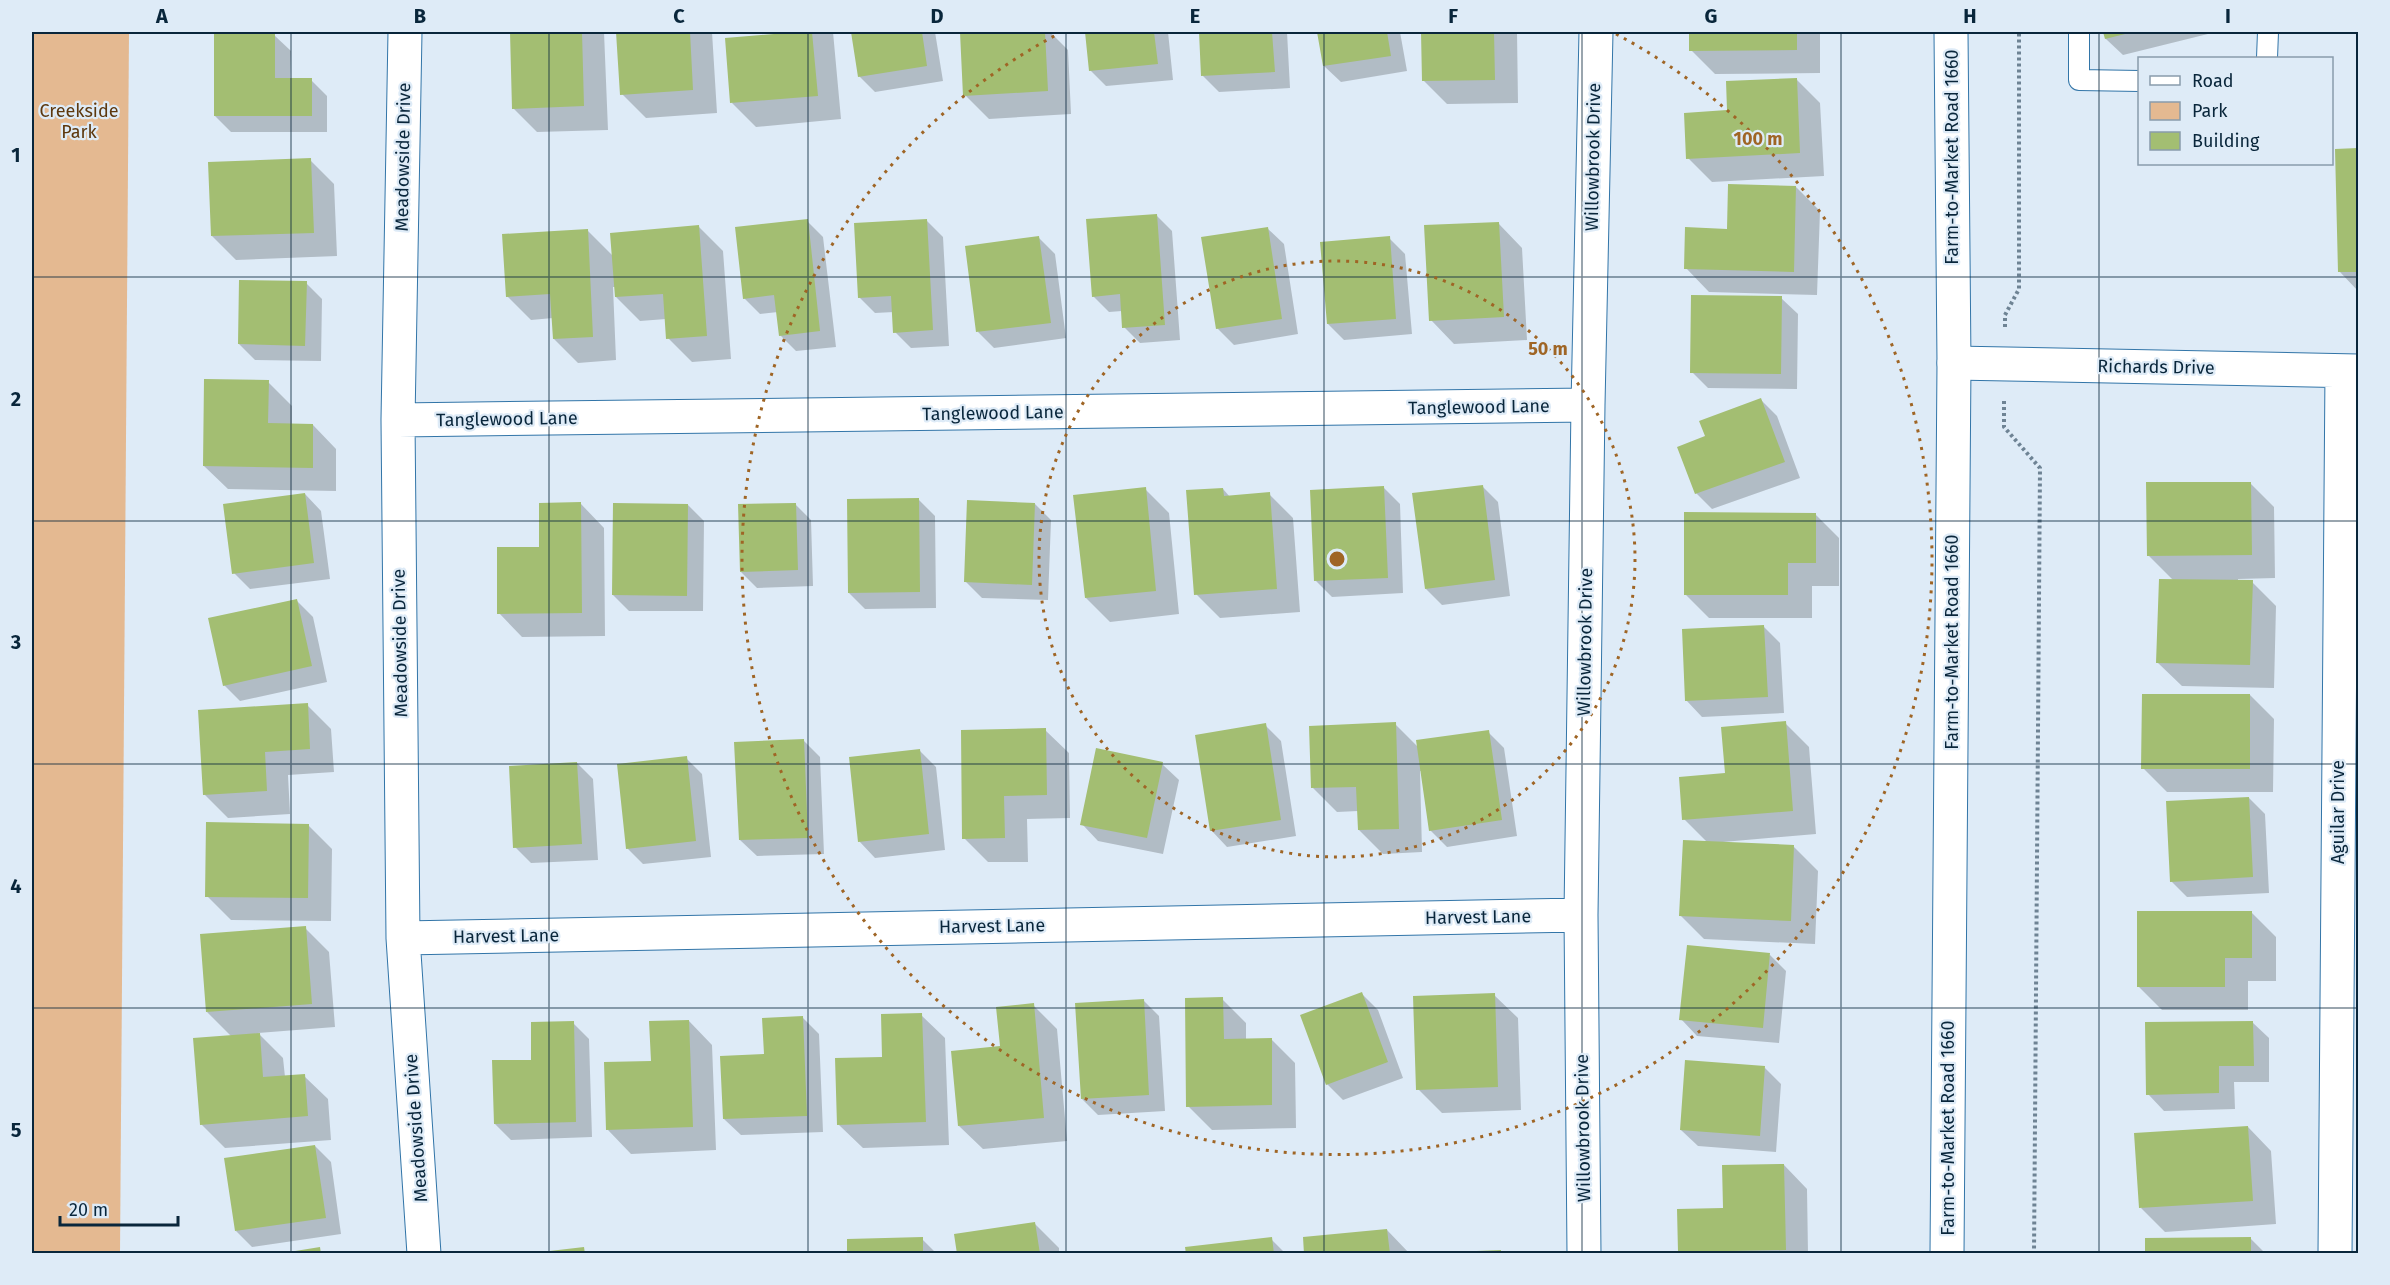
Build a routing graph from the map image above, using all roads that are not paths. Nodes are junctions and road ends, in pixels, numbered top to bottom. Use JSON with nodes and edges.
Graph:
{"nodes":[{"id":1,"x":405,"y":32,"type":"edge"},
{"id":2,"x":1596,"y":32,"type":"edge"},
{"id":3,"x":1951,"y":32,"type":"edge"},
{"id":4,"x":2079,"y":32,"type":"edge"},
{"id":5,"x":2268,"y":32,"type":"edge"},
{"id":6,"x":2267,"y":57,"type":"edge"},
{"id":7,"x":2138,"y":81,"type":"edge"},
{"id":8,"x":1954,"y":363,"type":"junction"},
{"id":9,"x":2350,"y":371,"type":"edge"},
{"id":10,"x":1588,"y":405,"type":"junction"},
{"id":11,"x":398,"y":420,"type":"junction"},
{"id":12,"x":1581,"y":915,"type":"junction"},
{"id":13,"x":403,"y":938,"type":"junction"},
{"id":14,"x":424,"y":1254,"type":"edge"},
{"id":15,"x":1584,"y":1254,"type":"edge"},
{"id":16,"x":1947,"y":1254,"type":"edge"},
{"id":17,"x":2335,"y":1254,"type":"edge"}],
"edges":[{"from":1,"to":11,"type":"street","name":"Meadowside Drive"},
{"from":2,"to":10,"type":"street","name":"Willowbrook Drive"},
{"from":3,"to":8,"type":"street","name":"Farm-to-Market Road 1660"},
{"from":4,"to":7,"type":"lane"},
{"from":5,"to":6,"type":"lane"},
{"from":8,"to":9,"type":"street","name":"Richards Drive"},
{"from":8,"to":16,"type":"street","name":"Farm-to-Market Road 1660"},
{"from":9,"to":17,"type":"street","name":"Aguilar Drive"},
{"from":10,"to":11,"type":"street","name":"Tanglewood Lane"},
{"from":10,"to":12,"type":"street","name":"Willowbrook Drive"},
{"from":11,"to":13,"type":"street","name":"Meadowside Drive"},
{"from":12,"to":13,"type":"street","name":"Harvest Lane"},
{"from":12,"to":15,"type":"street","name":"Willowbrook Drive"},
{"from":13,"to":14,"type":"street","name":"Meadowside Drive"}]}
